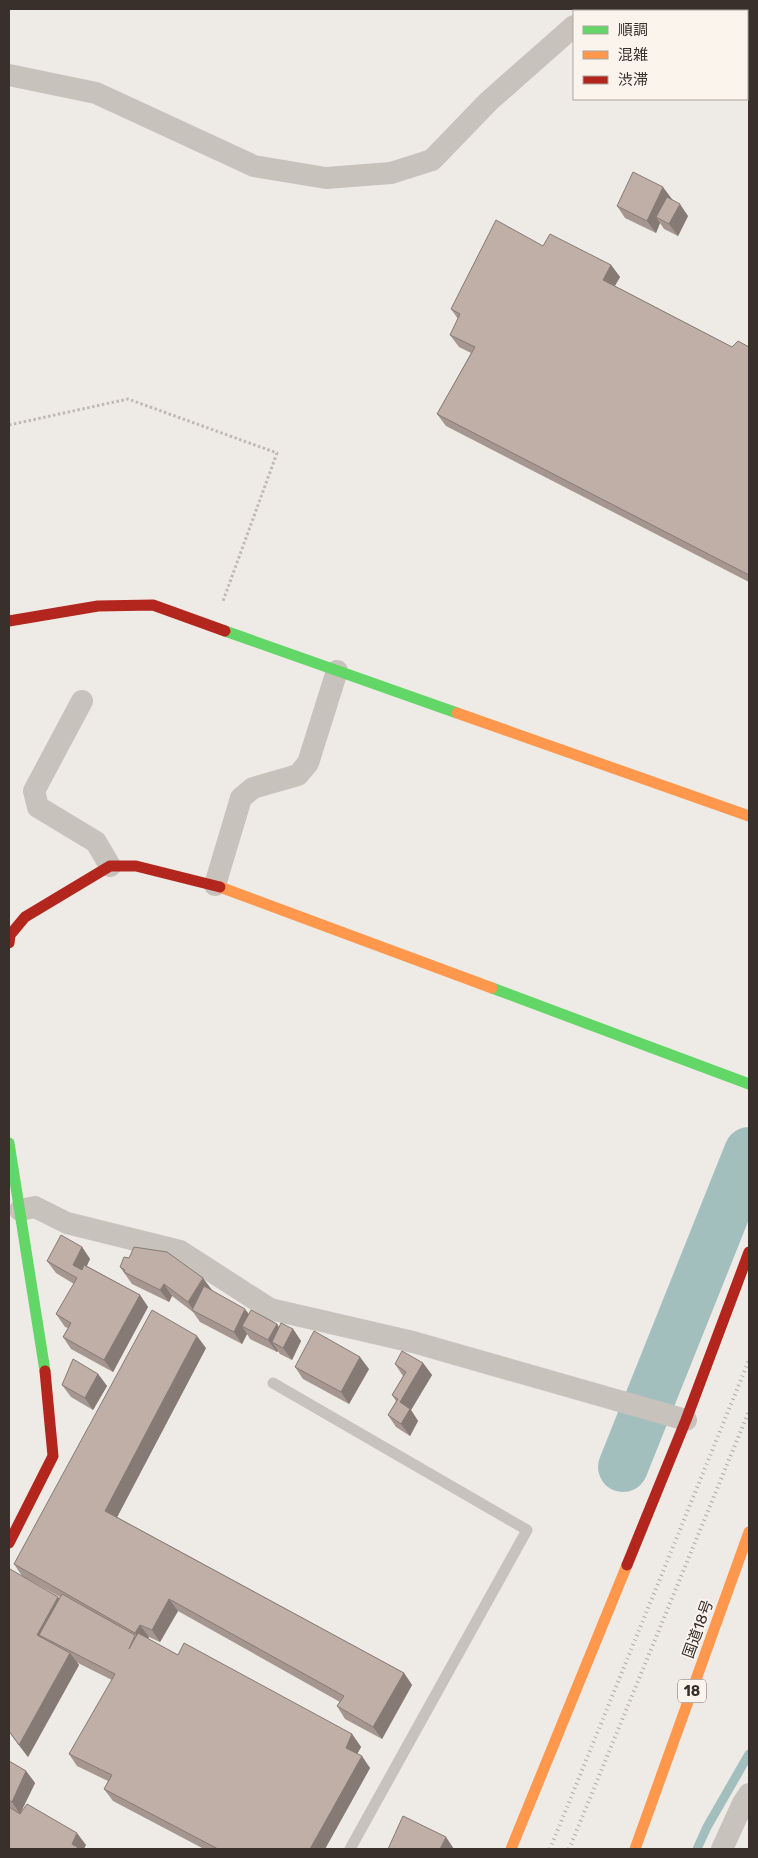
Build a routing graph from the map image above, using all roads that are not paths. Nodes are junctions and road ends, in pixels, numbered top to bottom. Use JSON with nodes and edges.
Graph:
{"nodes":[{"id":1,"x":573,"y":27,"type":"edge"},
{"id":2,"x":9,"y":75,"type":"edge"},
{"id":3,"x":9,"y":621,"type":"edge"},
{"id":4,"x":337,"y":671,"type":"junction"},
{"id":5,"x":82,"y":701,"type":"dead end"},
{"id":6,"x":749,"y":816,"type":"edge"},
{"id":7,"x":110,"y":866,"type":"junction"},
{"id":8,"x":215,"y":885,"type":"junction"},
{"id":9,"x":9,"y":943,"type":"edge"},
{"id":10,"x":749,"y":1084,"type":"edge"},
{"id":11,"x":9,"y":1143,"type":"edge"},
{"id":12,"x":20,"y":1210,"type":"junction"},
{"id":13,"x":749,"y":1252,"type":"edge"},
{"id":14,"x":273,"y":1383,"type":"dead end"},
{"id":15,"x":686,"y":1420,"type":"junction"},
{"id":16,"x":749,"y":1532,"type":"edge"},
{"id":17,"x":9,"y":1543,"type":"edge"},
{"id":18,"x":749,"y":1794,"type":"edge"},
{"id":19,"x":350,"y":1849,"type":"edge"},
{"id":20,"x":511,"y":1849,"type":"edge"},
{"id":21,"x":635,"y":1849,"type":"edge"},
{"id":22,"x":722,"y":1849,"type":"edge"}],
"edges":[{"from":1,"to":2,"type":"street"},
{"from":3,"to":4,"type":"main road"},
{"from":4,"to":6,"type":"main road"},
{"from":4,"to":8,"type":"street"},
{"from":5,"to":7,"type":"street"},
{"from":7,"to":8,"type":"main road"},
{"from":7,"to":9,"type":"main road"},
{"from":8,"to":10,"type":"main road"},
{"from":11,"to":12,"type":"main road"},
{"from":12,"to":15,"type":"street"},
{"from":12,"to":17,"type":"main road"},
{"from":13,"to":15,"type":"main road"},
{"from":14,"to":19,"type":"lane"},
{"from":15,"to":20,"type":"main road"},
{"from":16,"to":21,"type":"main road","name":"国道18号","number":"18"},
{"from":18,"to":22,"type":"street"}]}
